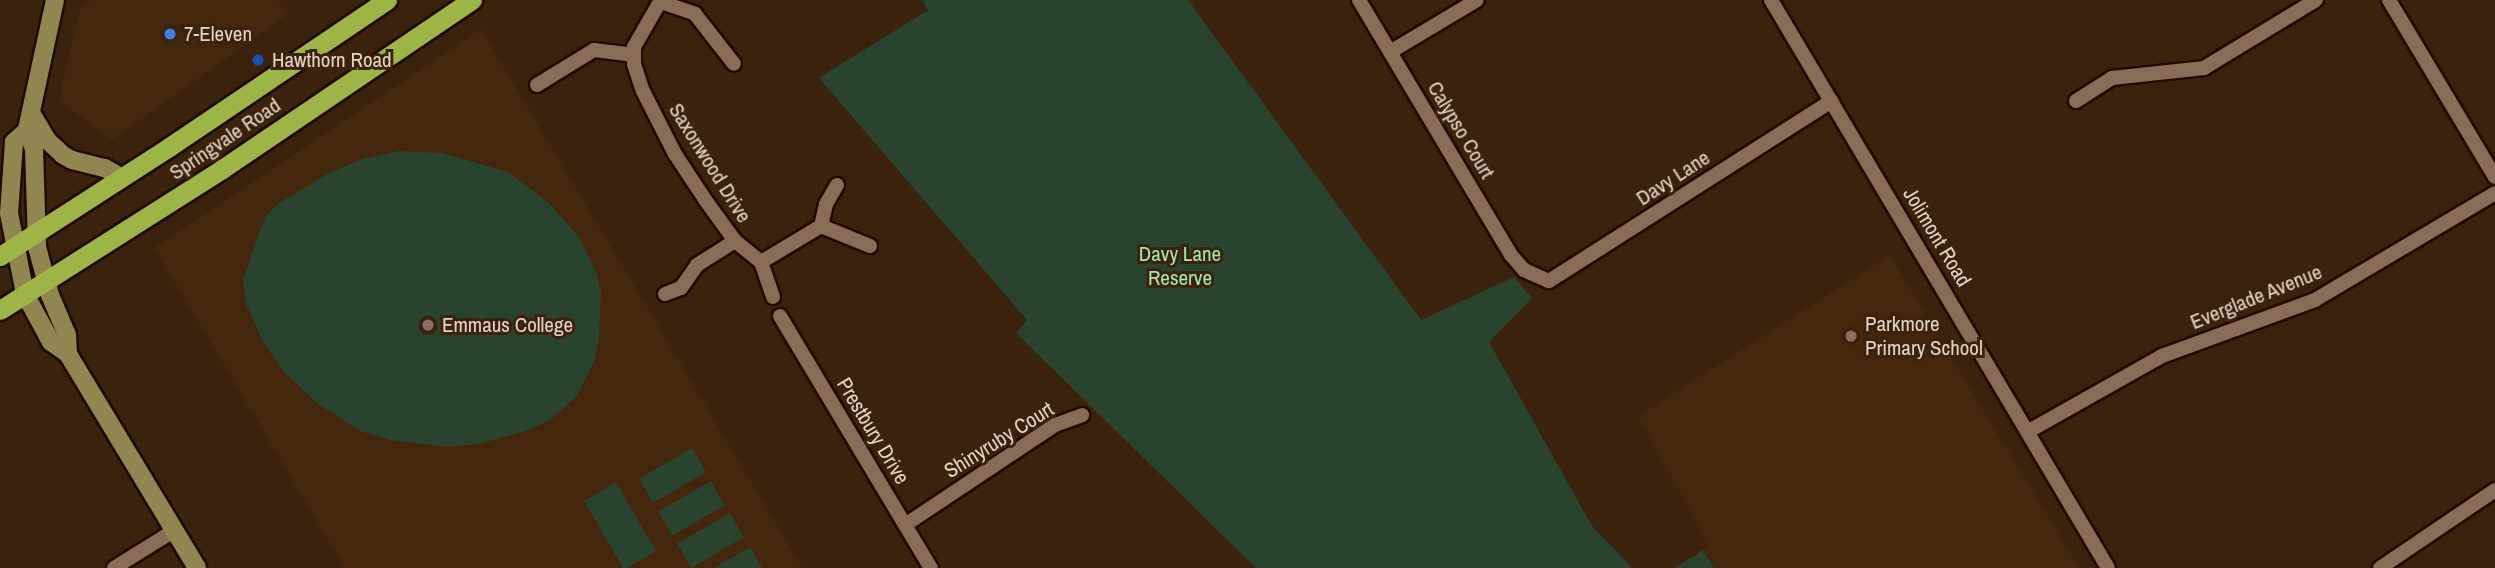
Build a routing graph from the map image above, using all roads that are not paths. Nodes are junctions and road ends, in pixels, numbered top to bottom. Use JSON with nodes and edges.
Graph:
{"nodes":[{"id":1,"x":55,"y":0,"type":"edge"},
{"id":2,"x":387,"y":0,"type":"edge"},
{"id":3,"x":472,"y":0,"type":"edge"},
{"id":4,"x":1359,"y":0,"type":"edge"},
{"id":5,"x":1477,"y":0,"type":"edge"},
{"id":6,"x":1772,"y":0,"type":"edge"},
{"id":7,"x":2316,"y":0,"type":"edge"},
{"id":8,"x":2389,"y":0,"type":"edge"},
{"id":9,"x":661,"y":1,"type":"edge"},
{"id":10,"x":1390,"y":51,"type":"junction"},
{"id":11,"x":633,"y":55,"type":"junction"},
{"id":12,"x":734,"y":64,"type":"dead end"},
{"id":13,"x":537,"y":85,"type":"dead end"},
{"id":14,"x":1832,"y":101,"type":"junction"},
{"id":15,"x":2076,"y":101,"type":"dead end"},
{"id":16,"x":29,"y":121,"type":"junction"},
{"id":17,"x":2495,"y":177,"type":"edge"},
{"id":18,"x":122,"y":178,"type":"junction"},
{"id":19,"x":837,"y":185,"type":"dead end"},
{"id":20,"x":2495,"y":193,"type":"edge"},
{"id":21,"x":821,"y":226,"type":"junction"},
{"id":22,"x":36,"y":233,"type":"junction"},
{"id":23,"x":735,"y":241,"type":"junction"},
{"id":24,"x":870,"y":246,"type":"dead end"},
{"id":25,"x":7,"y":252,"type":"edge"},
{"id":26,"x":761,"y":262,"type":"junction"},
{"id":27,"x":1534,"y":275,"type":"joint"},
{"id":28,"x":46,"y":281,"type":"junction"},
{"id":29,"x":26,"y":294,"type":"junction"},
{"id":30,"x":665,"y":294,"type":"dead end"},
{"id":31,"x":773,"y":297,"type":"dead end"},
{"id":32,"x":0,"y":310,"type":"edge"},
{"id":33,"x":780,"y":316,"type":"dead end"},
{"id":34,"x":68,"y":354,"type":"junction"},
{"id":35,"x":1082,"y":415,"type":"dead end"},
{"id":36,"x":2029,"y":431,"type":"junction"},
{"id":37,"x":2495,"y":490,"type":"edge"},
{"id":38,"x":905,"y":525,"type":"junction"},
{"id":39,"x":174,"y":530,"type":"junction"},
{"id":40,"x":114,"y":568,"type":"edge"},
{"id":41,"x":197,"y":568,"type":"edge"},
{"id":42,"x":930,"y":568,"type":"edge"},
{"id":43,"x":2108,"y":568,"type":"edge"},
{"id":44,"x":2380,"y":568,"type":"edge"}],
"edges":[{"from":1,"to":16,"type":"main road"},
{"from":2,"to":18,"type":"highway","name":"Springvale Road"},
{"from":3,"to":28,"type":"highway","name":"Springvale Road"},
{"from":4,"to":10,"type":"street","name":"Calypso Court"},
{"from":5,"to":10,"type":"street"},
{"from":6,"to":14,"type":"street","name":"Jolimont Road"},
{"from":7,"to":15,"type":"street"},
{"from":8,"to":17,"type":"street"},
{"from":9,"to":11,"type":"street"},
{"from":9,"to":12,"type":"street"},
{"from":10,"to":27,"type":"street","name":"Calypso Court"},
{"from":11,"to":13,"type":"street"},
{"from":11,"to":23,"type":"street","name":"Saxonwood Drive"},
{"from":14,"to":27,"type":"street","name":"Davy Lane"},
{"from":14,"to":36,"type":"street","name":"Jolimont Road"},
{"from":16,"to":18,"type":"main road"},
{"from":16,"to":22,"type":"main road"},
{"from":16,"to":25,"type":"main road"},
{"from":18,"to":22,"type":"highway","name":"Springvale Road"},
{"from":19,"to":21,"type":"street"},
{"from":20,"to":36,"type":"street","name":"Everglade Avenue"},
{"from":21,"to":24,"type":"street"},
{"from":21,"to":26,"type":"street"},
{"from":22,"to":25,"type":"highway","name":"Springvale Road"},
{"from":22,"to":28,"type":"main road"},
{"from":23,"to":26,"type":"street","name":"Saxonwood Drive"},
{"from":23,"to":30,"type":"street"},
{"from":25,"to":29,"type":"main road"},
{"from":26,"to":31,"type":"street"},
{"from":28,"to":29,"type":"highway","name":"Springvale Road"},
{"from":28,"to":34,"type":"main road"},
{"from":29,"to":32,"type":"highway","name":"Springvale Road"},
{"from":29,"to":34,"type":"main road"},
{"from":33,"to":38,"type":"street","name":"Prestbury Drive"},
{"from":34,"to":39,"type":"main road"},
{"from":35,"to":38,"type":"street","name":"Shinyruby Court"},
{"from":36,"to":43,"type":"street","name":"Jolimont Road"},
{"from":37,"to":44,"type":"street"},
{"from":38,"to":42,"type":"street","name":"Prestbury Drive"},
{"from":39,"to":40,"type":"street"},
{"from":39,"to":41,"type":"main road"}]}
